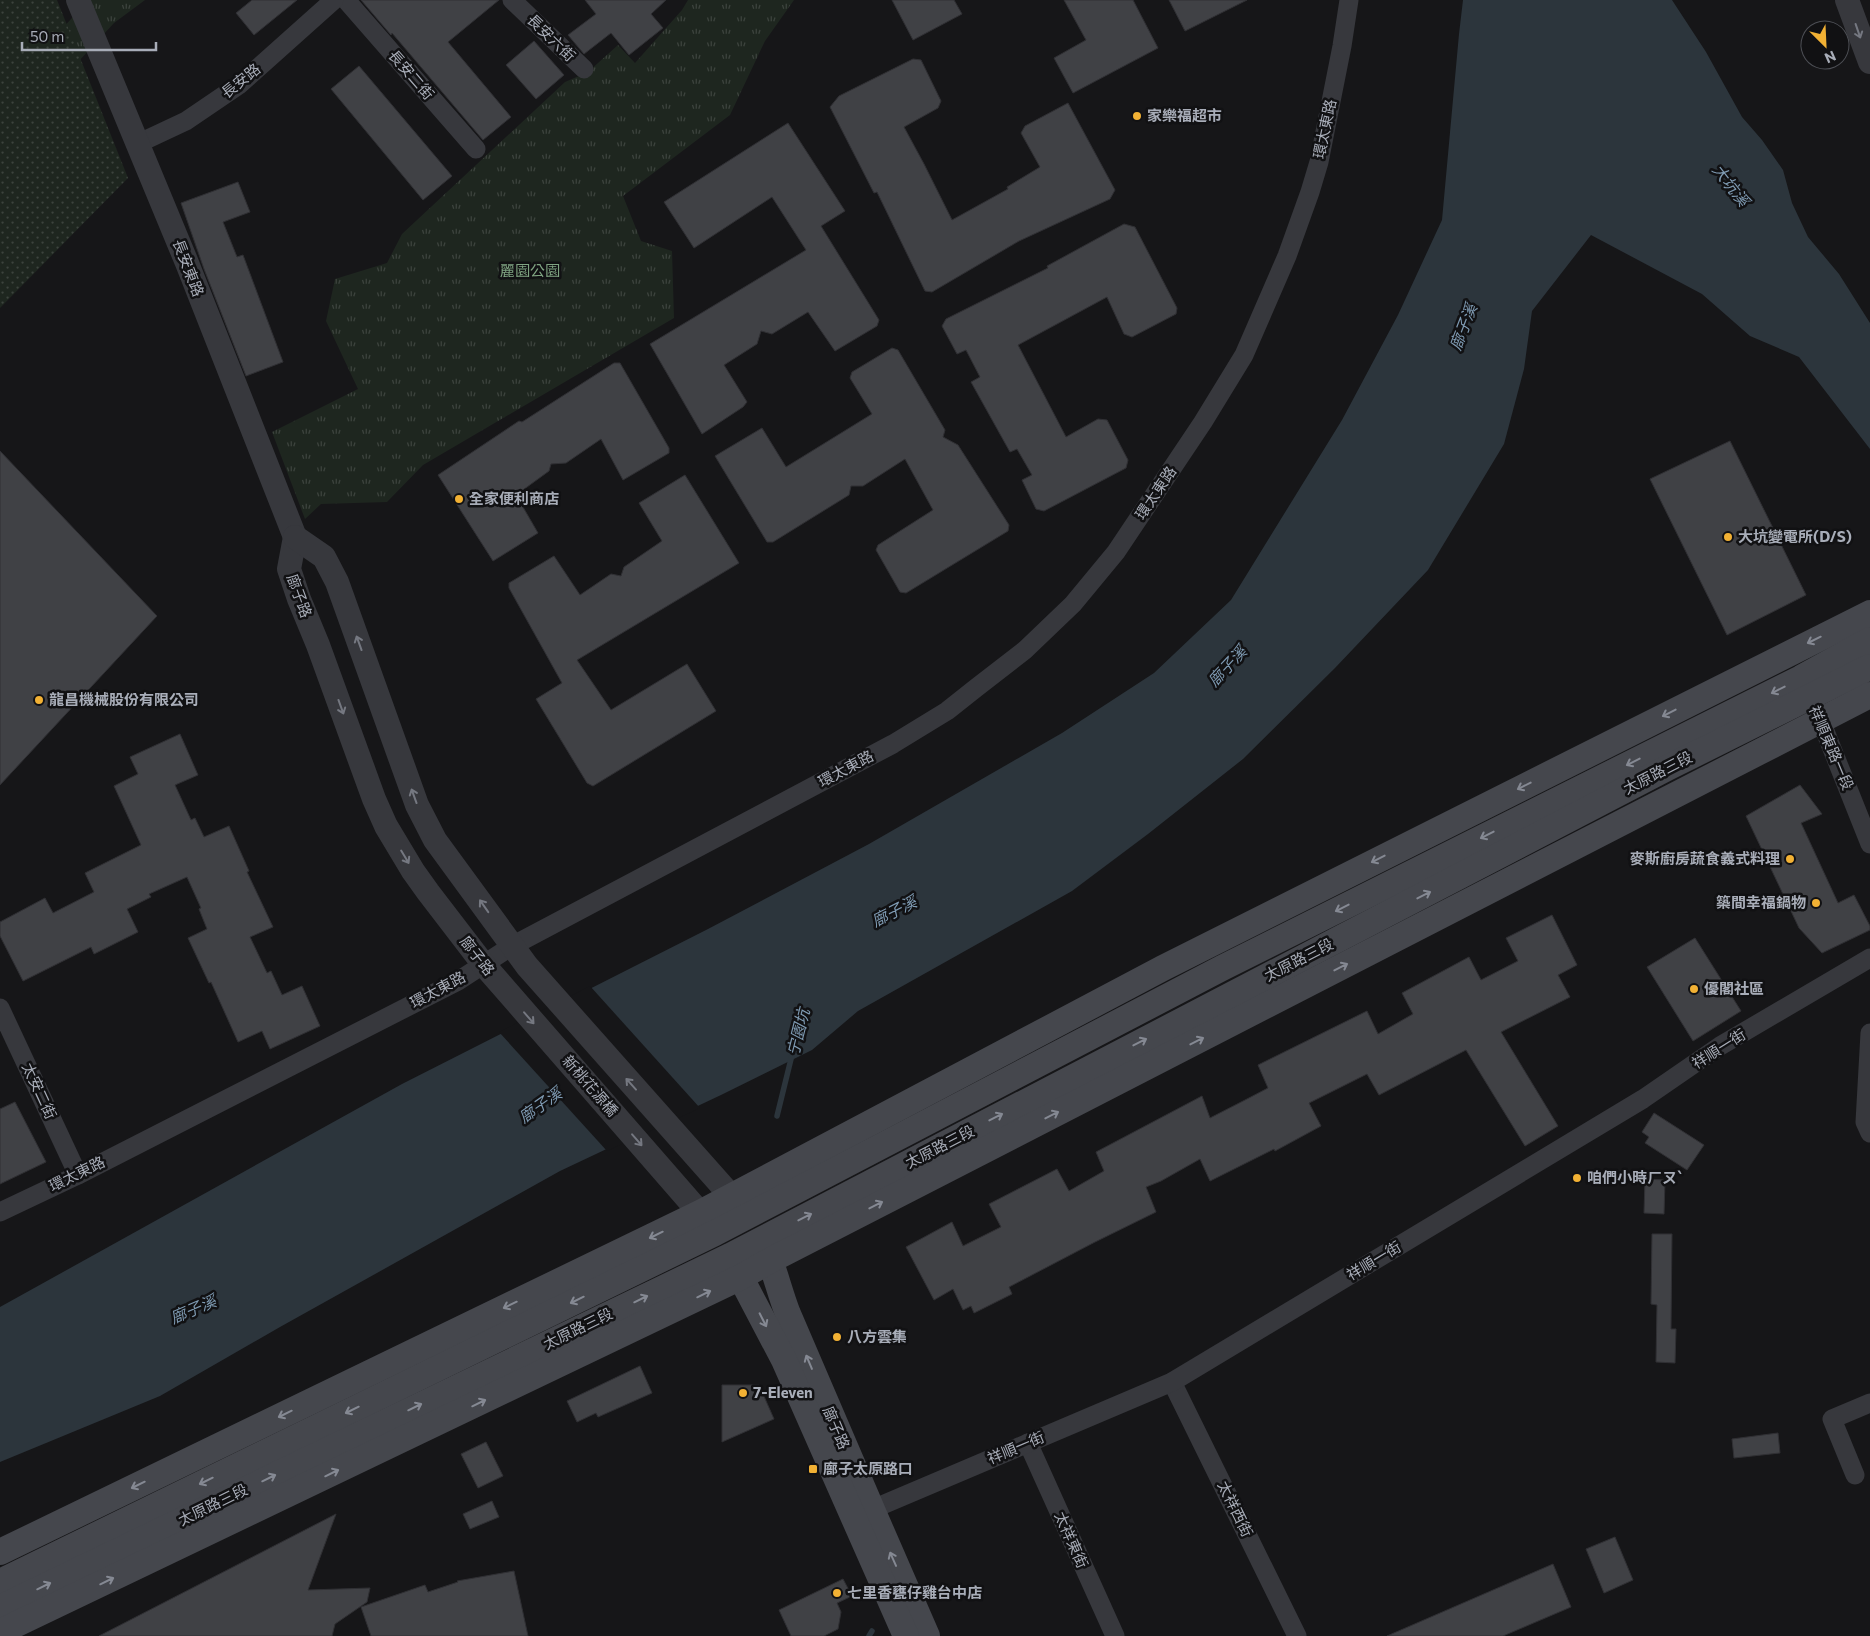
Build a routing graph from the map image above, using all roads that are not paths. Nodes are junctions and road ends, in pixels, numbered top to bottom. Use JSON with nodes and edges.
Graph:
{"nodes":[{"id":1,"x":78,"y":0,"type":"edge"},
{"id":2,"x":334,"y":0,"type":"edge"},
{"id":3,"x":346,"y":0,"type":"edge"},
{"id":4,"x":1349,"y":0,"type":"edge"},
{"id":5,"x":1847,"y":0,"type":"edge"},
{"id":6,"x":519,"y":2,"type":"edge"},
{"id":7,"x":1870,"y":62,"type":"edge"},
{"id":8,"x":584,"y":69,"type":"dead end"},
{"id":9,"x":137,"y":144,"type":"junction"},
{"id":10,"x":476,"y":149,"type":"dead end"},
{"id":11,"x":295,"y":537,"type":"junction"},
{"id":12,"x":1866,"y":628,"type":"edge"},
{"id":13,"x":1788,"y":653,"type":"junction"},
{"id":14,"x":1870,"y":667,"type":"edge"},
{"id":15,"x":1806,"y":688,"type":"junction"},
{"id":16,"x":1870,"y":695,"type":"edge"},
{"id":17,"x":1822,"y":721,"type":"junction"},
{"id":18,"x":1870,"y":844,"type":"edge"},
{"id":19,"x":512,"y":946,"type":"junction"},
{"id":20,"x":1870,"y":958,"type":"edge"},
{"id":21,"x":491,"y":973,"type":"junction"},
{"id":22,"x":1,"y":1013,"type":"edge"},
{"id":23,"x":1870,"y":1033,"type":"edge"},
{"id":24,"x":1870,"y":1133,"type":"edge"},
{"id":25,"x":78,"y":1174,"type":"junction"},
{"id":26,"x":682,"y":1192,"type":"joint"},
{"id":27,"x":739,"y":1206,"type":"junction"},
{"id":28,"x":0,"y":1212,"type":"edge"},
{"id":29,"x":708,"y":1223,"type":"junction"},
{"id":30,"x":766,"y":1249,"type":"junction"},
{"id":31,"x":735,"y":1267,"type":"junction"},
{"id":32,"x":1172,"y":1382,"type":"junction"},
{"id":33,"x":1870,"y":1403,"type":"edge"},
{"id":34,"x":1028,"y":1443,"type":"junction"},
{"id":35,"x":1855,"y":1475,"type":"dead end"},
{"id":36,"x":862,"y":1514,"type":"junction"},
{"id":37,"x":0,"y":1552,"type":"edge"},
{"id":38,"x":0,"y":1582,"type":"edge"},
{"id":39,"x":0,"y":1608,"type":"edge"},
{"id":40,"x":0,"y":1632,"type":"edge"},
{"id":41,"x":906,"y":1636,"type":"edge"},
{"id":42,"x":927,"y":1636,"type":"edge"},
{"id":43,"x":1115,"y":1636,"type":"edge"},
{"id":44,"x":1297,"y":1636,"type":"edge"}],
"edges":[{"from":1,"to":9,"type":"street","name":"長安東路"},
{"from":2,"to":9,"type":"street","name":"長安路"},
{"from":3,"to":10,"type":"street","name":"長安二街"},
{"from":4,"to":19,"type":"street","name":"環太東路"},
{"from":5,"to":7,"type":"street","one_way":true},
{"from":6,"to":8,"type":"street","name":"長安六街"},
{"from":9,"to":11,"type":"street","name":"長安東路"},
{"from":19,"to":11,"type":"street","one_way":true},
{"from":11,"to":21,"type":"street","name":"廍子路","one_way":true},
{"from":12,"to":13,"type":"main road","name":"太原路三段","one_way":true},
{"from":12,"to":15,"type":"main road","name":"太原路三段"},
{"from":13,"to":15,"type":"street","name":"祥順東路一段"},
{"from":13,"to":27,"type":"main road","name":"太原路三段","one_way":true},
{"from":14,"to":15,"type":"main road","name":"太原路三段"},
{"from":15,"to":17,"type":"street","name":"祥順東路一段"},
{"from":15,"to":27,"type":"main road","name":"太原路三段","one_way":true},
{"from":30,"to":15,"type":"main road","name":"太原路三段","one_way":true},
{"from":16,"to":17,"type":"main road","name":"太原路三段"},
{"from":17,"to":18,"type":"street","name":"祥順東路一段"},
{"from":30,"to":17,"type":"main road","name":"太原路三段","one_way":true},
{"from":19,"to":21,"type":"street","name":"環太東路"},
{"from":27,"to":19,"type":"street","name":"廍子路","one_way":true},
{"from":20,"to":32,"type":"street","name":"祥順一街"},
{"from":21,"to":25,"type":"street","name":"環太東路"},
{"from":21,"to":26,"type":"street","name":"新桃花源橋","one_way":true},
{"from":22,"to":25,"type":"street","name":"太安二街"},
{"from":23,"to":24,"type":"street"},
{"from":25,"to":28,"type":"street","name":"環太東路"},
{"from":26,"to":29,"type":"street","name":"廍子路"},
{"from":27,"to":29,"type":"main road","name":"太原路三段"},
{"from":27,"to":30,"type":"main road","name":"廍子路"},
{"from":29,"to":31,"type":"main road","name":"廍子路"},
{"from":29,"to":37,"type":"main road","name":"太原路三段","one_way":true},
{"from":29,"to":38,"type":"main road","name":"太原路三段","one_way":true},
{"from":30,"to":31,"type":"main road","name":"太原路三段"},
{"from":36,"to":30,"type":"main road","name":"廍子路","one_way":true},
{"from":31,"to":36,"type":"main road","name":"廍子路","one_way":true},
{"from":39,"to":31,"type":"main road","name":"太原路三段","one_way":true},
{"from":40,"to":31,"type":"main road","name":"太原路三段","one_way":true},
{"from":32,"to":34,"type":"street","name":"祥順一街"},
{"from":32,"to":44,"type":"street","name":"太祥西街"},
{"from":33,"to":35,"type":"street"},
{"from":34,"to":36,"type":"street","name":"祥順一街"},
{"from":34,"to":43,"type":"street","name":"太祥東街"},
{"from":36,"to":41,"type":"main road","name":"廍子路"},
{"from":42,"to":36,"type":"main road","name":"廍子路","one_way":true}]}
